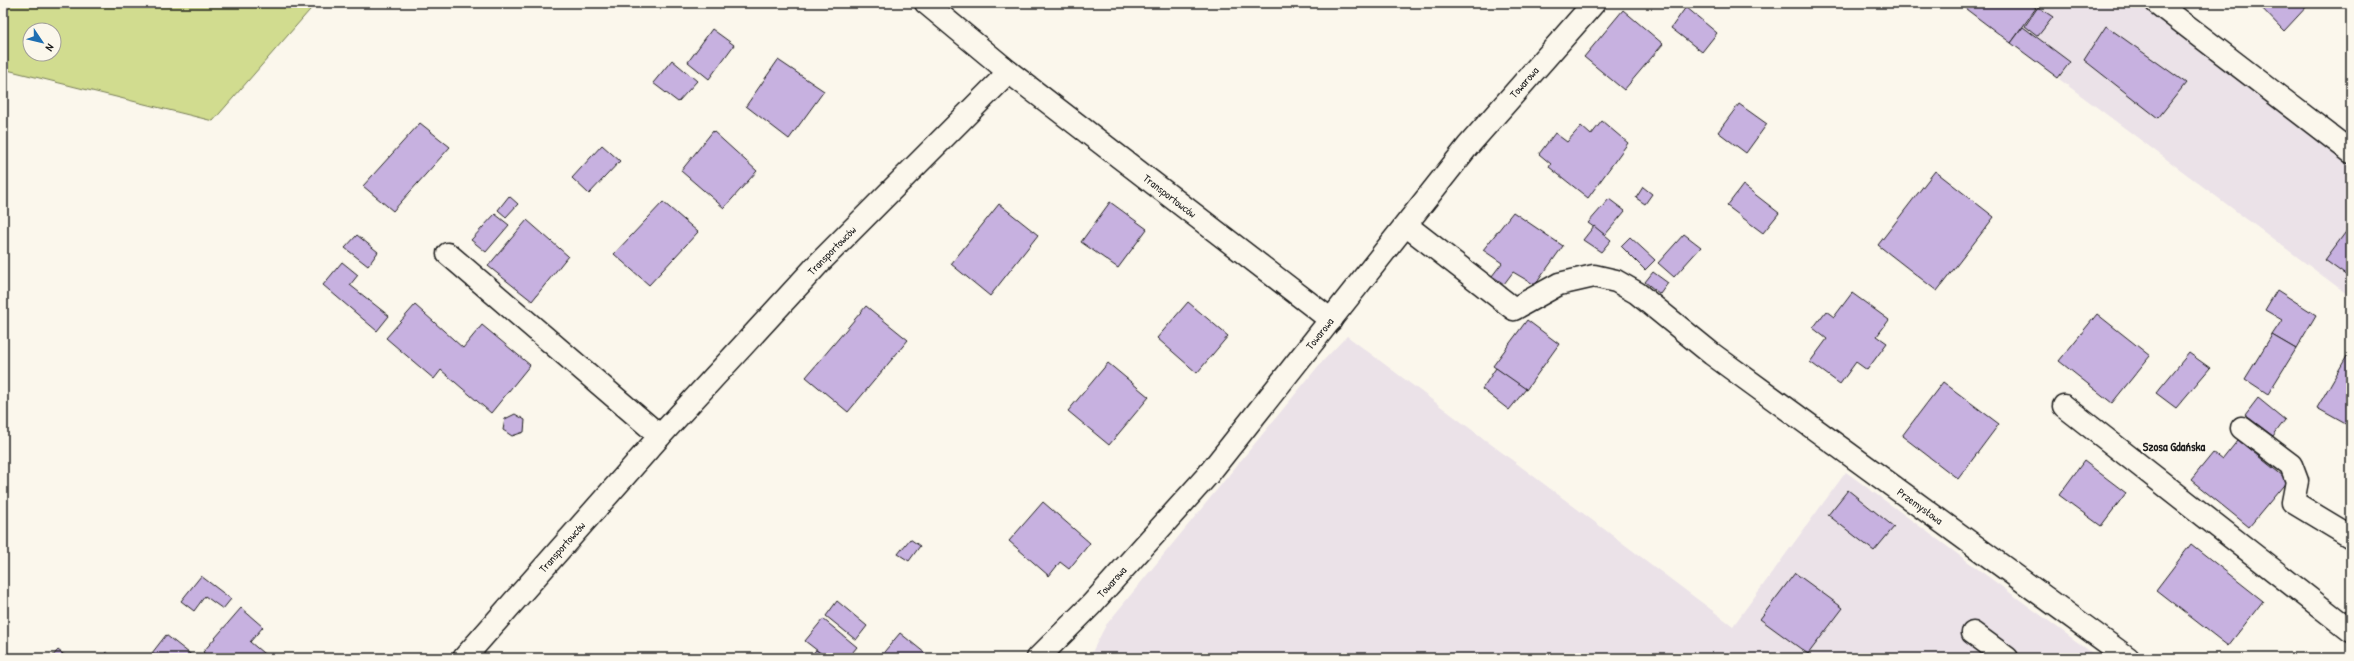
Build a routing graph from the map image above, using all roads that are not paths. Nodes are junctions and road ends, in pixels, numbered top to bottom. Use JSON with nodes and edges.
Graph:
{"nodes":[{"id":1,"x":926,"y":3,"type":"edge"},
{"id":2,"x":1594,"y":3,"type":"edge"},
{"id":3,"x":2157,"y":3,"type":"edge"},
{"id":4,"x":1009,"y":72,"type":"junction"},
{"id":5,"x":2351,"y":152,"type":"edge"},
{"id":6,"x":1407,"y":226,"type":"junction"},
{"id":7,"x":448,"y":254,"type":"dead end"},
{"id":8,"x":1331,"y":320,"type":"junction"},
{"id":9,"x":2064,"y":406,"type":"dead end"},
{"id":10,"x":2242,"y":428,"type":"dead end"},
{"id":11,"x":660,"y":436,"type":"junction"},
{"id":12,"x":2351,"y":537,"type":"edge"},
{"id":13,"x":2351,"y":631,"type":"edge"},
{"id":14,"x":1973,"y":633,"type":"dead end"},
{"id":15,"x":464,"y":658,"type":"edge"},
{"id":16,"x":1038,"y":658,"type":"edge"},
{"id":17,"x":2007,"y":658,"type":"edge"},
{"id":18,"x":2128,"y":658,"type":"edge"}],
"edges":[{"from":1,"to":4,"type":"street","name":"Transportowców"},
{"from":2,"to":6,"type":"street","name":"Towarowa"},
{"from":3,"to":5,"type":"street"},
{"from":4,"to":8,"type":"street","name":"Transportowców"},
{"from":4,"to":11,"type":"street","name":"Transportowców"},
{"from":6,"to":8,"type":"street","name":"Towarowa"},
{"from":6,"to":18,"type":"street","name":"Przemysłowa"},
{"from":7,"to":11,"type":"street"},
{"from":8,"to":16,"type":"street","name":"Towarowa"},
{"from":9,"to":13,"type":"street"},
{"from":10,"to":12,"type":"street"},
{"from":11,"to":15,"type":"street","name":"Transportowców"},
{"from":14,"to":17,"type":"street"}]}
